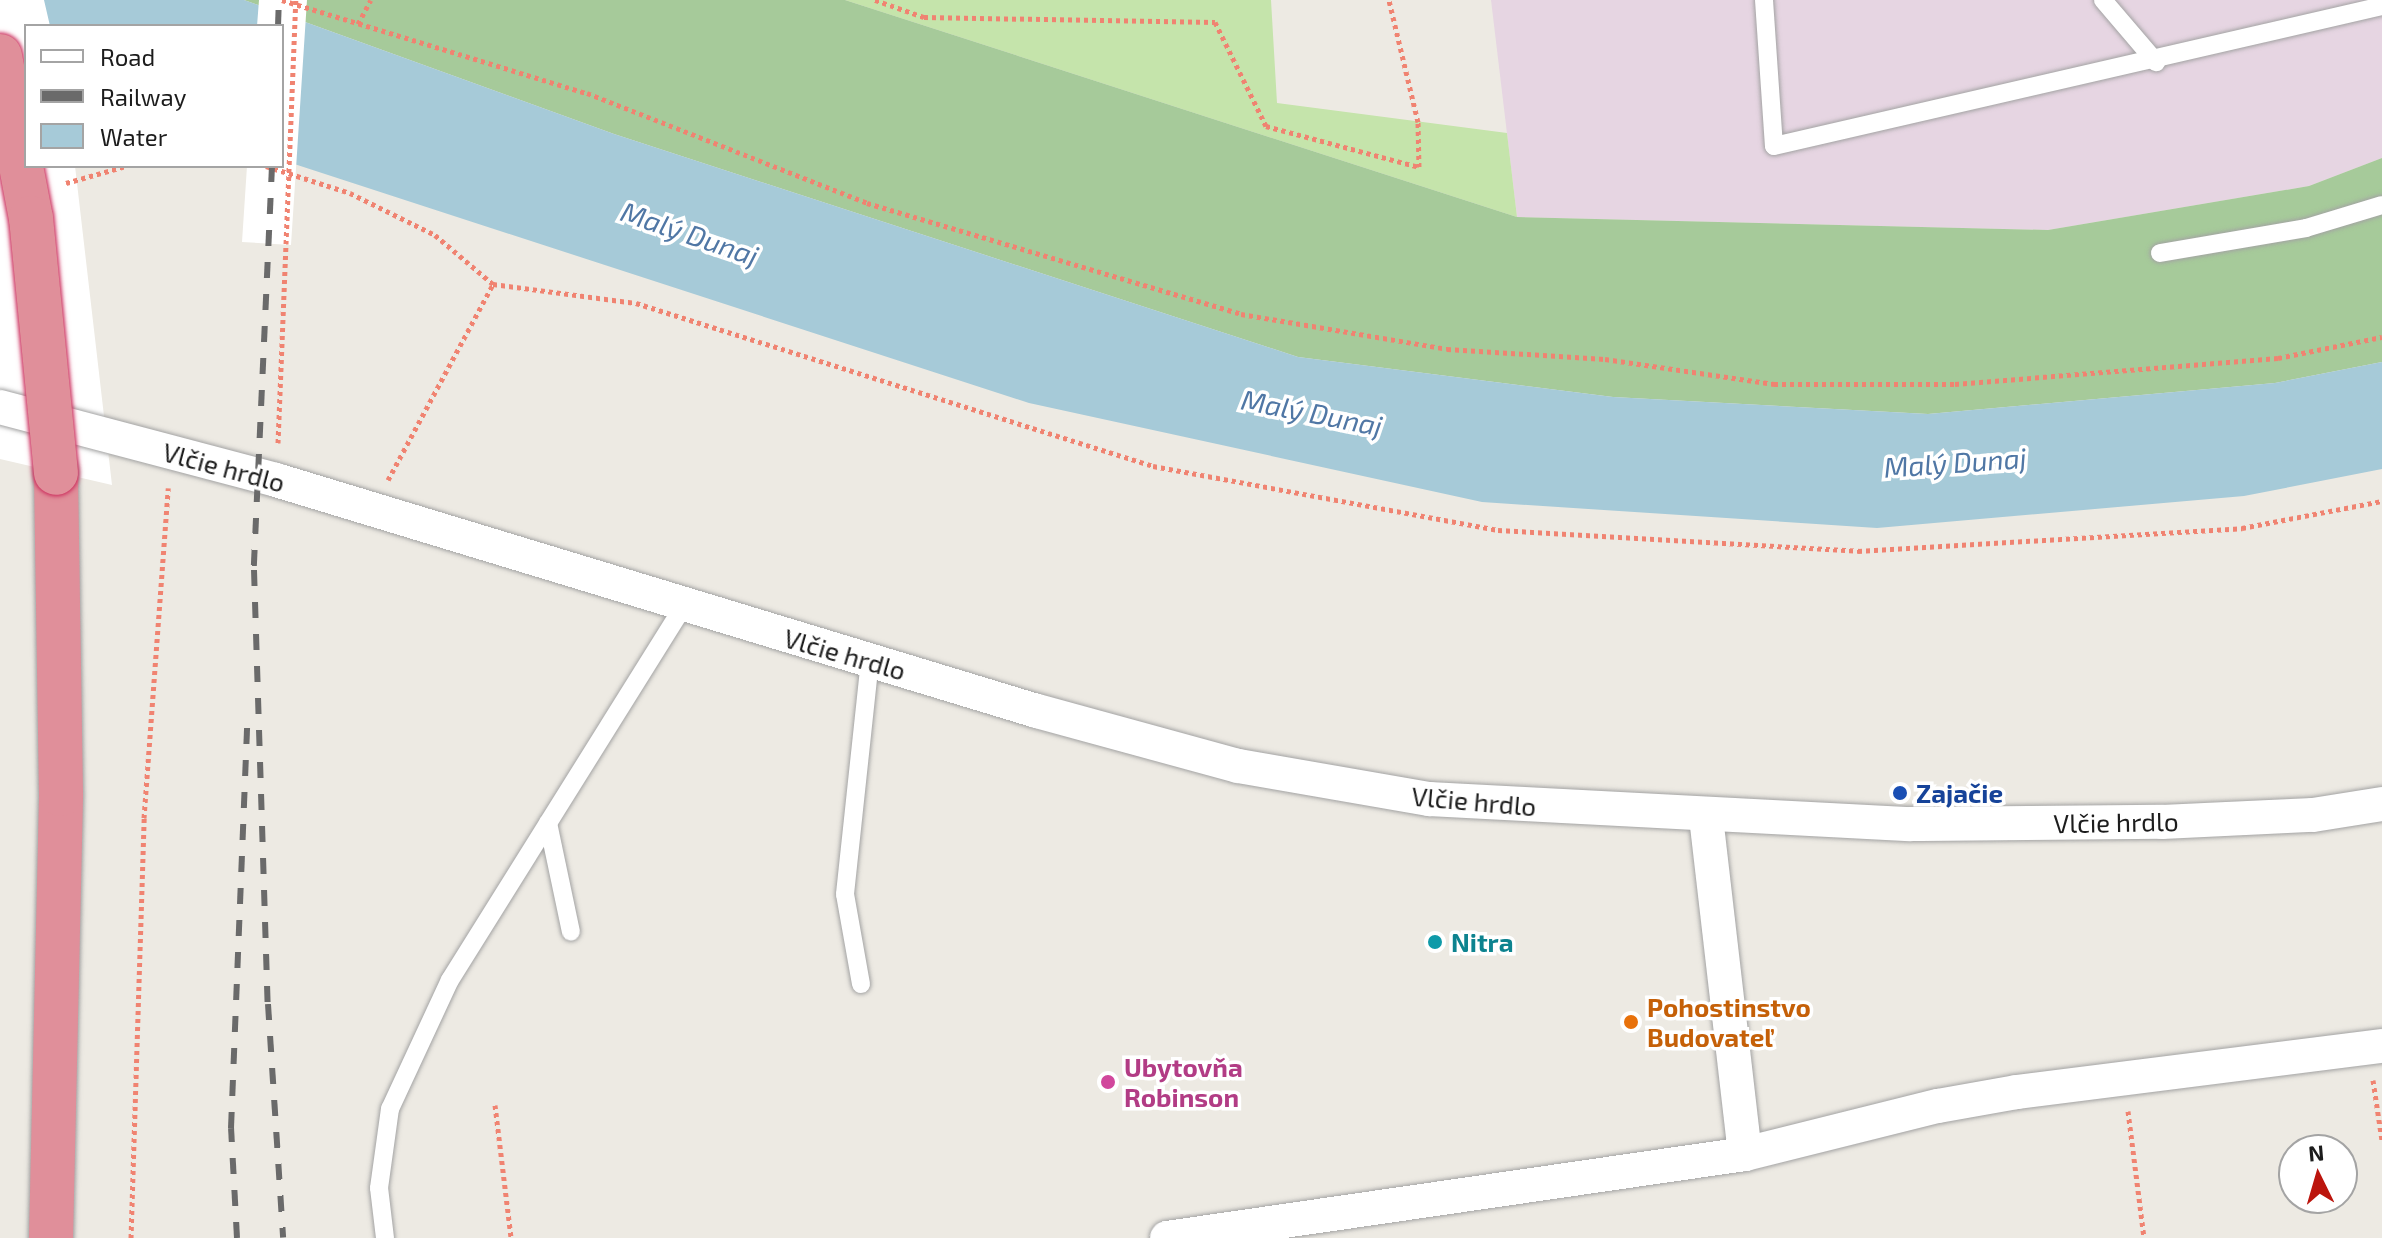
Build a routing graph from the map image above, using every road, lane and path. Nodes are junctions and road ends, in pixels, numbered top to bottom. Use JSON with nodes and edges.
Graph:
{"nodes":[{"id":1,"x":282,"y":0,"type":"edge"},
{"id":2,"x":296,"y":0,"type":"edge"},
{"id":3,"x":371,"y":0,"type":"edge"},
{"id":4,"x":875,"y":0,"type":"edge"},
{"id":5,"x":1389,"y":0,"type":"edge"},
{"id":6,"x":1764,"y":0,"type":"edge"},
{"id":7,"x":2103,"y":0,"type":"edge"},
{"id":8,"x":2382,"y":6,"type":"edge"},
{"id":9,"x":358,"y":24,"type":"junction"},
{"id":10,"x":0,"y":56,"type":"edge"},
{"id":11,"x":2156,"y":62,"type":"junction"},
{"id":12,"x":272,"y":168,"type":"edge"},
{"id":13,"x":2382,"y":205,"type":"edge"},
{"id":14,"x":2160,"y":253,"type":"dead end"},
{"id":15,"x":493,"y":284,"type":"junction"},
{"id":16,"x":2382,"y":337,"type":"edge"},
{"id":17,"x":0,"y":407,"type":"edge"},
{"id":18,"x":171,"y":452,"type":"junction"},
{"id":19,"x":276,"y":480,"type":"junction"},
{"id":20,"x":2382,"y":501,"type":"edge"},
{"id":21,"x":373,"y":509,"type":"junction"},
{"id":22,"x":684,"y":606,"type":"junction"},
{"id":23,"x":870,"y":661,"type":"junction"},
{"id":24,"x":2382,"y":804,"type":"edge"},
{"id":25,"x":1706,"y":816,"type":"junction"},
{"id":26,"x":548,"y":823,"type":"junction"},
{"id":27,"x":571,"y":932,"type":"dead end"},
{"id":28,"x":861,"y":984,"type":"dead end"},
{"id":29,"x":2375,"y":1047,"type":"edge"},
{"id":30,"x":2138,"y":1077,"type":"junction"},
{"id":31,"x":495,"y":1105,"type":"dead end"},
{"id":32,"x":2382,"y":1140,"type":"edge"},
{"id":33,"x":1745,"y":1154,"type":"junction"},
{"id":34,"x":51,"y":1238,"type":"edge"},
{"id":35,"x":131,"y":1238,"type":"edge"},
{"id":36,"x":385,"y":1238,"type":"edge"},
{"id":37,"x":511,"y":1238,"type":"edge"},
{"id":38,"x":1167,"y":1238,"type":"edge"},
{"id":39,"x":2144,"y":1238,"type":"edge"}],
"edges":[{"from":1,"to":9,"type":"path"},
{"from":2,"to":19,"type":"path","bridge":true},
{"from":3,"to":9,"type":"path"},
{"from":4,"to":5,"type":"path"},
{"from":6,"to":11,"type":"lane"},
{"from":7,"to":11,"type":"lane"},
{"from":8,"to":11,"type":"lane"},
{"from":9,"to":16,"type":"path"},
{"from":10,"to":34,"type":"highway","bridge":true},
{"from":12,"to":15,"type":"path"},
{"from":13,"to":14,"type":"lane"},
{"from":15,"to":20,"type":"path"},
{"from":15,"to":21,"type":"path"},
{"from":17,"to":18,"type":"street","name":"Vlčie hrdlo"},
{"from":18,"to":19,"type":"street","name":"Vlčie hrdlo"},
{"from":18,"to":35,"type":"path"},
{"from":19,"to":21,"type":"street","name":"Vlčie hrdlo"},
{"from":21,"to":22,"type":"street","name":"Vlčie hrdlo"},
{"from":22,"to":23,"type":"street","name":"Vlčie hrdlo"},
{"from":22,"to":26,"type":"lane"},
{"from":23,"to":25,"type":"street","name":"Vlčie hrdlo"},
{"from":23,"to":28,"type":"lane"},
{"from":24,"to":25,"type":"street","name":"Vlčie hrdlo"},
{"from":25,"to":33,"type":"street"},
{"from":26,"to":27,"type":"lane"},
{"from":26,"to":36,"type":"lane"},
{"from":29,"to":30,"type":"street"},
{"from":29,"to":32,"type":"path"},
{"from":30,"to":33,"type":"street"},
{"from":30,"to":39,"type":"path"},
{"from":31,"to":37,"type":"path"},
{"from":33,"to":38,"type":"street"}]}
